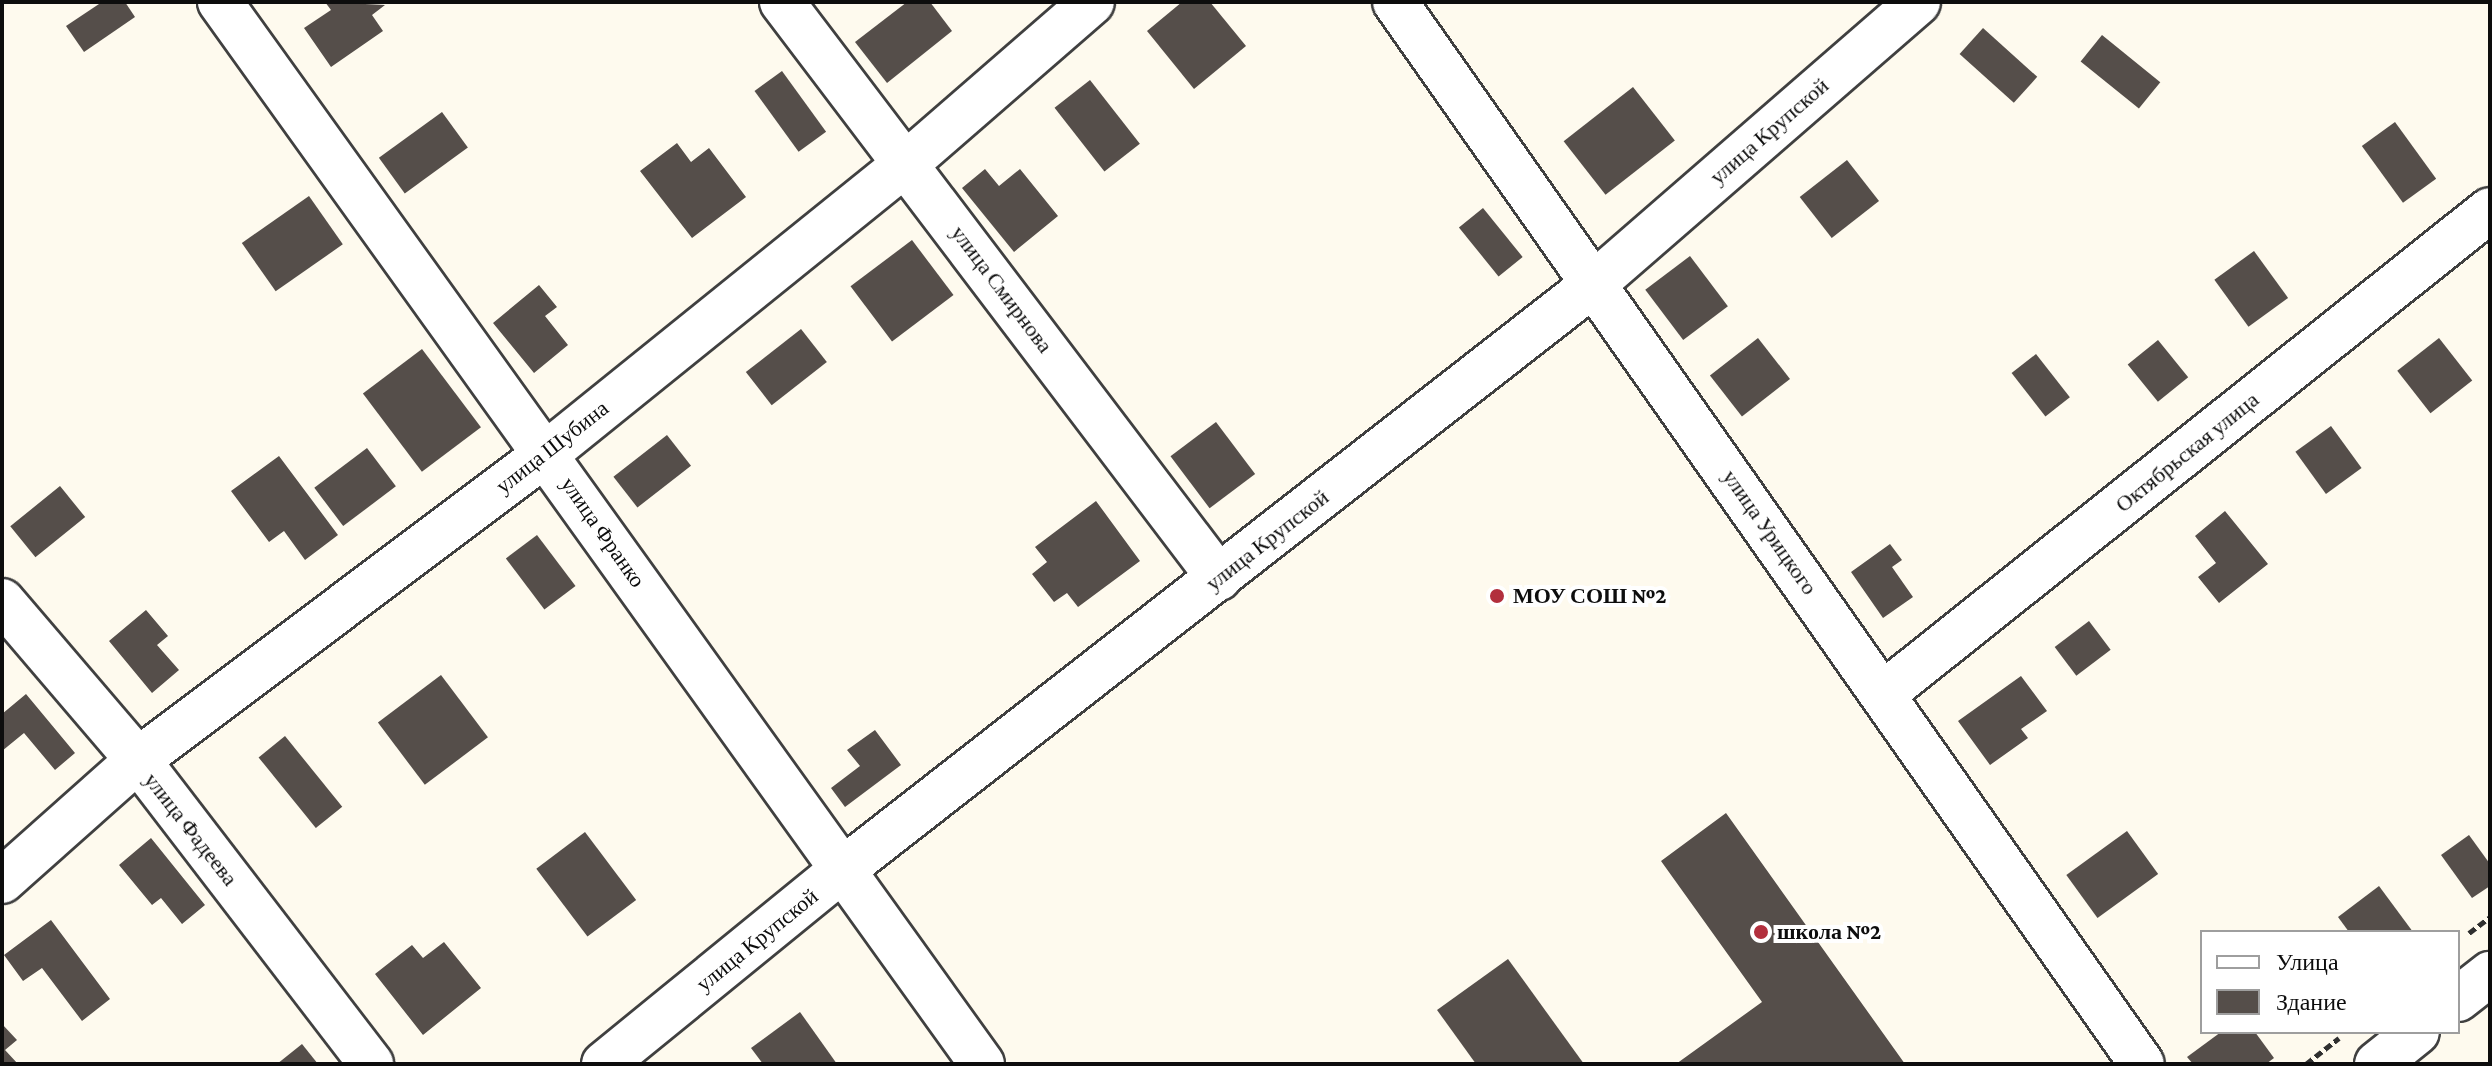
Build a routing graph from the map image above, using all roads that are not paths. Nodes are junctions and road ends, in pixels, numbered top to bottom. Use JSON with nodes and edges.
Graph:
{"nodes":[{"id":1,"x":220,"y":2,"type":"edge"},
{"id":2,"x":782,"y":2,"type":"edge"},
{"id":3,"x":1092,"y":2,"type":"edge"},
{"id":4,"x":1395,"y":2,"type":"edge"},
{"id":5,"x":1918,"y":2,"type":"edge"},
{"id":6,"x":907,"y":163,"type":"junction"},
{"id":7,"x":2490,"y":210,"type":"edge"},
{"id":8,"x":1595,"y":283,"type":"junction"},
{"id":9,"x":547,"y":453,"type":"junction"},
{"id":10,"x":1219,"y":578,"type":"junction"},
{"id":11,"x":2,"y":601,"type":"edge"},
{"id":12,"x":1883,"y":694,"type":"junction"},
{"id":13,"x":138,"y":760,"type":"junction"},
{"id":14,"x":841,"y":871,"type":"junction"},
{"id":15,"x":2,"y":881,"type":"edge"},
{"id":16,"x":2490,"y":974,"type":"edge"},
{"id":17,"x":2460,"y":997,"type":"edge"},
{"id":18,"x":2414,"y":1034,"type":"edge"},
{"id":19,"x":371,"y":1064,"type":"edge"},
{"id":20,"x":604,"y":1064,"type":"edge"},
{"id":21,"x":982,"y":1064,"type":"edge"},
{"id":22,"x":2142,"y":1064,"type":"edge"},
{"id":23,"x":2377,"y":1064,"type":"edge"}],
"edges":[{"from":1,"to":9,"type":"street","name":"улица Франко"},
{"from":2,"to":6,"type":"street","name":"улица Смирнова"},
{"from":3,"to":6,"type":"street","name":"улица Шубина"},
{"from":4,"to":8,"type":"street","name":"улица Урицкого"},
{"from":5,"to":8,"type":"street","name":"улица Крупской"},
{"from":6,"to":9,"type":"street","name":"улица Шубина"},
{"from":6,"to":10,"type":"street","name":"улица Смирнова"},
{"from":7,"to":12,"type":"street","name":"Октябрьская улица"},
{"from":8,"to":10,"type":"street","name":"улица Крупской"},
{"from":8,"to":12,"type":"street","name":"улица Урицкого"},
{"from":9,"to":13,"type":"street","name":"улица Шубина"},
{"from":9,"to":14,"type":"street","name":"улица Франко"},
{"from":10,"to":14,"type":"street","name":"улица Крупской"},
{"from":11,"to":13,"type":"street","name":"улица Фадеева"},
{"from":12,"to":22,"type":"street","name":"улица Урицкого"},
{"from":13,"to":15,"type":"street","name":"улица Шубина"},
{"from":13,"to":19,"type":"street","name":"улица Фадеева"},
{"from":14,"to":20,"type":"street","name":"улица Крупской"},
{"from":14,"to":21,"type":"street","name":"улица Франко"},
{"from":16,"to":17,"type":"street"},
{"from":18,"to":23,"type":"street"}]}
